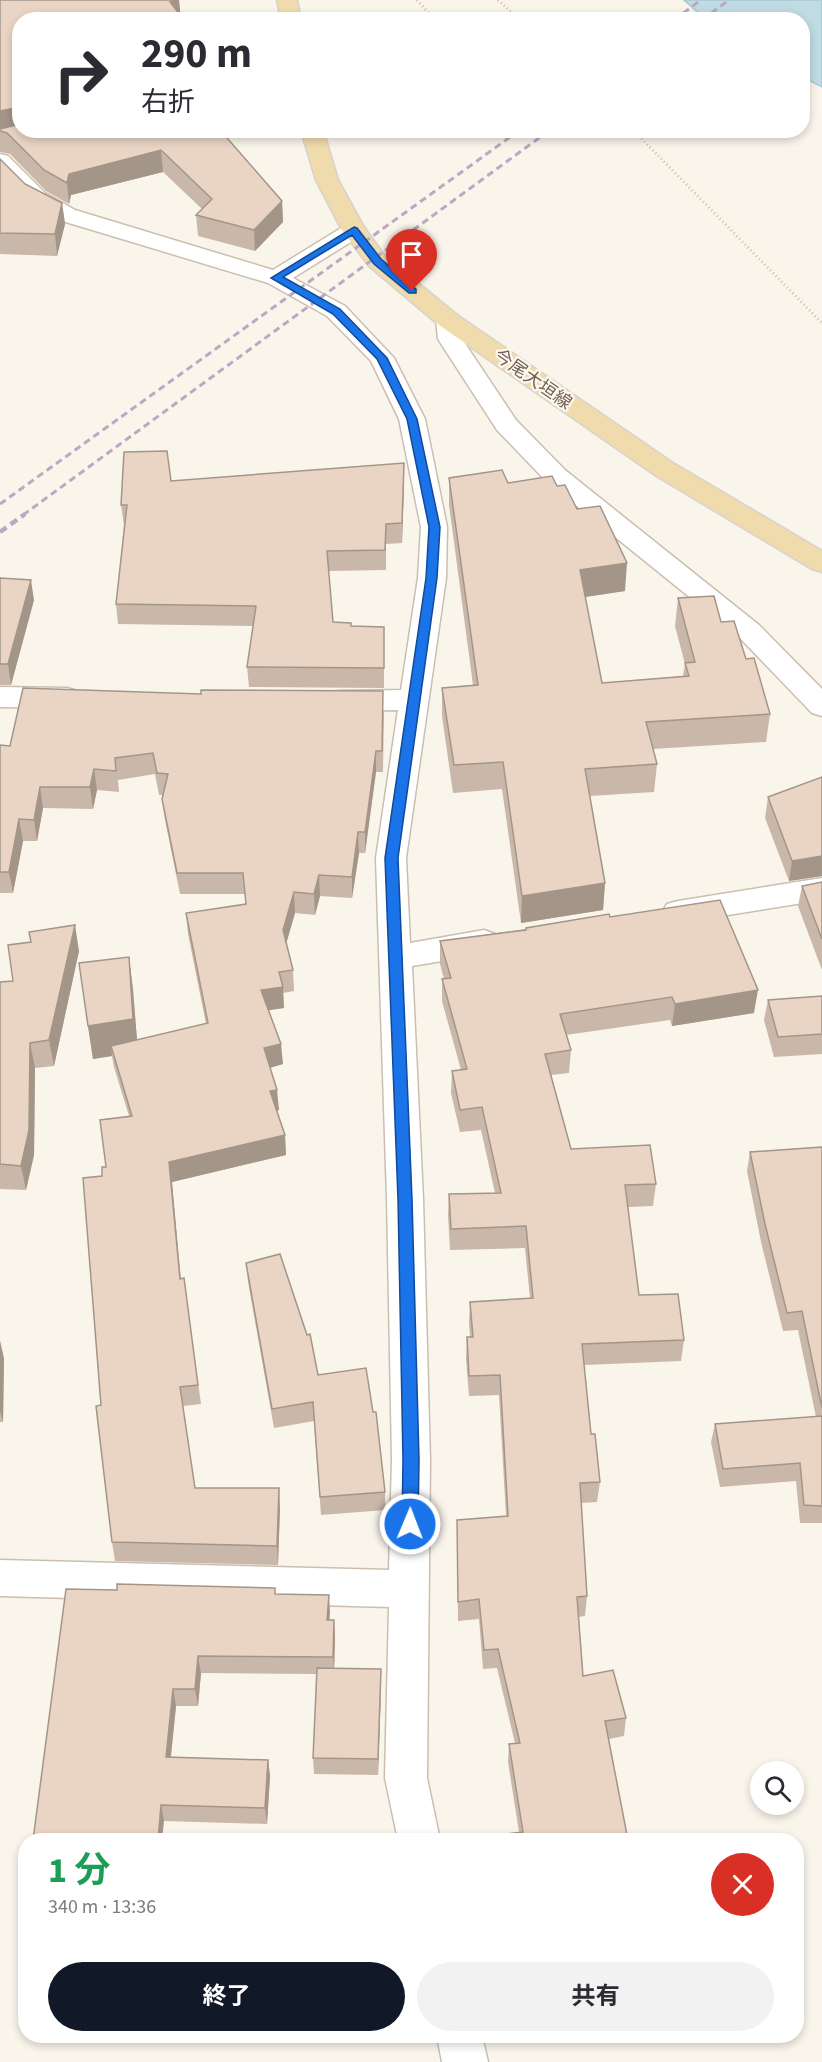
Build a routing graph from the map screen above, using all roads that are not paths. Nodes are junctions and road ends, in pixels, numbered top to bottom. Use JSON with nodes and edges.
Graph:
{"nodes":[{"id":1,"x":314,"y":138,"type":"edge"},
{"id":2,"x":0,"y":161,"type":"edge"},
{"id":3,"x":354,"y":230,"type":"junction"},
{"id":4,"x":276,"y":278,"type":"junction"},
{"id":5,"x":448,"y":320,"type":"junction"},
{"id":6,"x":822,"y":563,"type":"edge"},
{"id":7,"x":0,"y":697,"type":"edge"},
{"id":8,"x":88,"y":698,"type":"edge"},
{"id":9,"x":414,"y":698,"type":"junction"},
{"id":10,"x":309,"y":700,"type":"edge"},
{"id":11,"x":822,"y":706,"type":"edge"},
{"id":12,"x":822,"y":889,"type":"edge"},
{"id":13,"x":649,"y":916,"type":"edge"},
{"id":14,"x":510,"y":938,"type":"edge"},
{"id":15,"x":394,"y":957,"type":"junction"},
{"id":16,"x":0,"y":1578,"type":"edge"},
{"id":17,"x":409,"y":1589,"type":"junction"},
{"id":18,"x":418,"y":1833,"type":"edge"},
{"id":19,"x":461,"y":2043,"type":"edge"},
{"id":20,"x":465,"y":2062,"type":"edge"}],
"edges":[{"from":1,"to":3,"type":"main road","name":"今尾大垣線"},
{"from":2,"to":4,"type":"street"},
{"from":3,"to":4,"type":"street"},
{"from":3,"to":5,"type":"main road","name":"今尾大垣線"},
{"from":4,"to":9,"type":"street"},
{"from":5,"to":6,"type":"main road","name":"今尾大垣線"},
{"from":5,"to":11,"type":"street"},
{"from":7,"to":8,"type":"street"},
{"from":9,"to":10,"type":"street"},
{"from":9,"to":15,"type":"street"},
{"from":12,"to":13,"type":"street"},
{"from":14,"to":15,"type":"street"},
{"from":15,"to":17,"type":"street"},
{"from":16,"to":17,"type":"street"},
{"from":17,"to":18,"type":"street"},
{"from":19,"to":20,"type":"street"}]}
